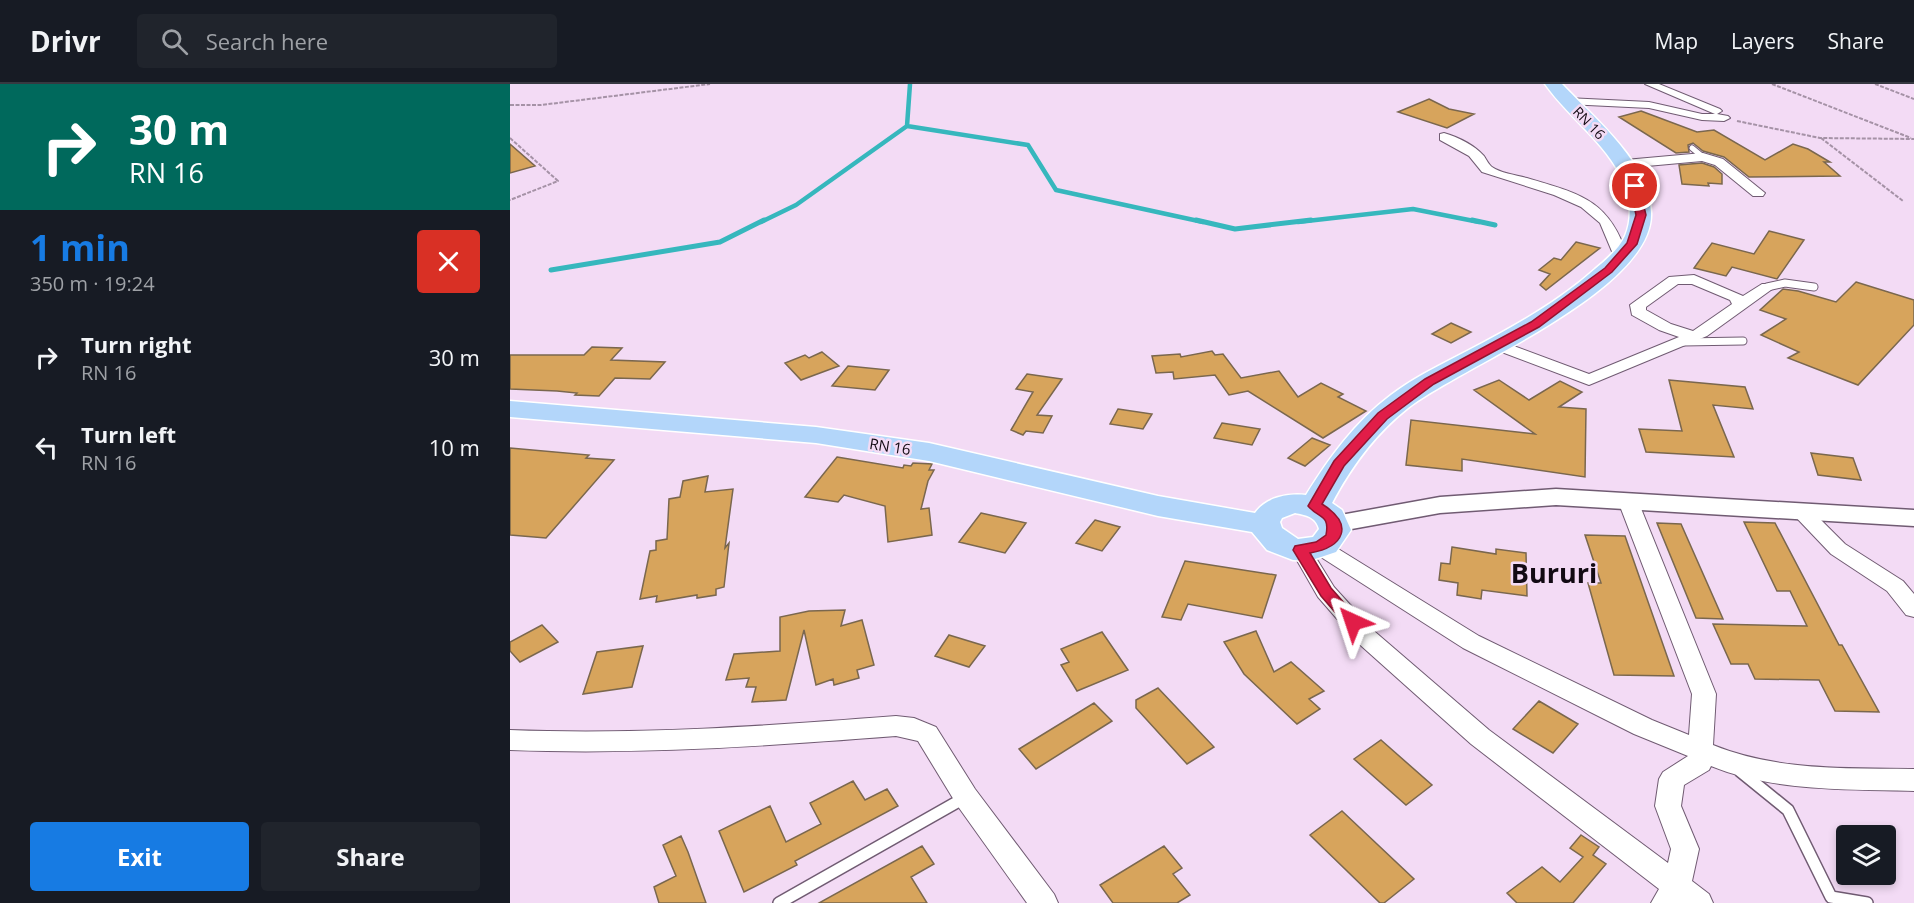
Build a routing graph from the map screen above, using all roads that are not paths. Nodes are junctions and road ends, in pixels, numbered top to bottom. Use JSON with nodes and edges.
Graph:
{"nodes":[{"id":1,"x":1650,"y":84,"type":"edge"},
{"id":2,"x":1560,"y":92,"type":"edge"},
{"id":3,"x":1444,"y":137,"type":"dead end"},
{"id":4,"x":1692,"y":148,"type":"dead end"},
{"id":5,"x":1703,"y":157,"type":"junction"},
{"id":6,"x":1625,"y":164,"type":"junction"},
{"id":7,"x":1758,"y":193,"type":"dead end"},
{"id":8,"x":1621,"y":258,"type":"junction"},
{"id":9,"x":1767,"y":287,"type":"joint"},
{"id":10,"x":1814,"y":287,"type":"dead end"},
{"id":11,"x":1740,"y":305,"type":"junction"},
{"id":12,"x":1685,"y":339,"type":"junction"},
{"id":13,"x":1743,"y":341,"type":"dead end"},
{"id":14,"x":1497,"y":345,"type":"junction"},
{"id":15,"x":510,"y":409,"type":"edge"},
{"id":16,"x":1628,"y":501,"type":"junction"},
{"id":17,"x":1800,"y":511,"type":"junction"},
{"id":18,"x":1914,"y":518,"type":"edge"},
{"id":19,"x":1263,"y":524,"type":"junction"},
{"id":20,"x":1318,"y":532,"type":"junction"},
{"id":21,"x":1914,"y":609,"type":"edge"},
{"id":22,"x":510,"y":740,"type":"edge"},
{"id":23,"x":1701,"y":751,"type":"junction"},
{"id":24,"x":1731,"y":763,"type":"junction"},
{"id":25,"x":1914,"y":780,"type":"edge"},
{"id":26,"x":966,"y":797,"type":"junction"},
{"id":27,"x":1671,"y":894,"type":"edge"},
{"id":28,"x":779,"y":903,"type":"edge"},
{"id":29,"x":1044,"y":903,"type":"edge"},
{"id":30,"x":1699,"y":903,"type":"edge"},
{"id":31,"x":1867,"y":903,"type":"edge"}],
"edges":[{"from":1,"to":2,"type":"street"},
{"from":2,"to":6,"type":"main road","name":"RN 16","number":"RN 16"},
{"from":3,"to":8,"type":"street"},
{"from":4,"to":5,"type":"lane"},
{"from":5,"to":6,"type":"street"},
{"from":5,"to":7,"type":"street"},
{"from":6,"to":8,"type":"main road","name":"RN 16","number":"RN 16"},
{"from":8,"to":14,"type":"main road","name":"RN 16","number":"RN 16"},
{"from":9,"to":10,"type":"lane"},
{"from":9,"to":11,"type":"street"},
{"from":11,"to":12,"type":"street"},
{"from":11,"to":12,"type":"street"},
{"from":12,"to":13,"type":"lane"},
{"from":12,"to":14,"type":"street"},
{"from":14,"to":20,"type":"main road","name":"RN 16","number":"RN 16"},
{"from":15,"to":19,"type":"main road","name":"RN 16","number":"RN 16"},
{"from":16,"to":17,"type":"street"},
{"from":16,"to":20,"type":"street"},
{"from":16,"to":23,"type":"street"},
{"from":17,"to":18,"type":"street"},
{"from":17,"to":21,"type":"street"},
{"from":19,"to":20,"type":"main road"},
{"from":19,"to":20,"type":"main road"},
{"from":20,"to":23,"type":"street"},
{"from":20,"to":27,"type":"street"},
{"from":22,"to":26,"type":"street"},
{"from":23,"to":24,"type":"street"},
{"from":23,"to":27,"type":"street"},
{"from":24,"to":25,"type":"street"},
{"from":24,"to":31,"type":"lane"},
{"from":26,"to":28,"type":"lane"},
{"from":26,"to":29,"type":"street"},
{"from":27,"to":30,"type":"street"}]}
